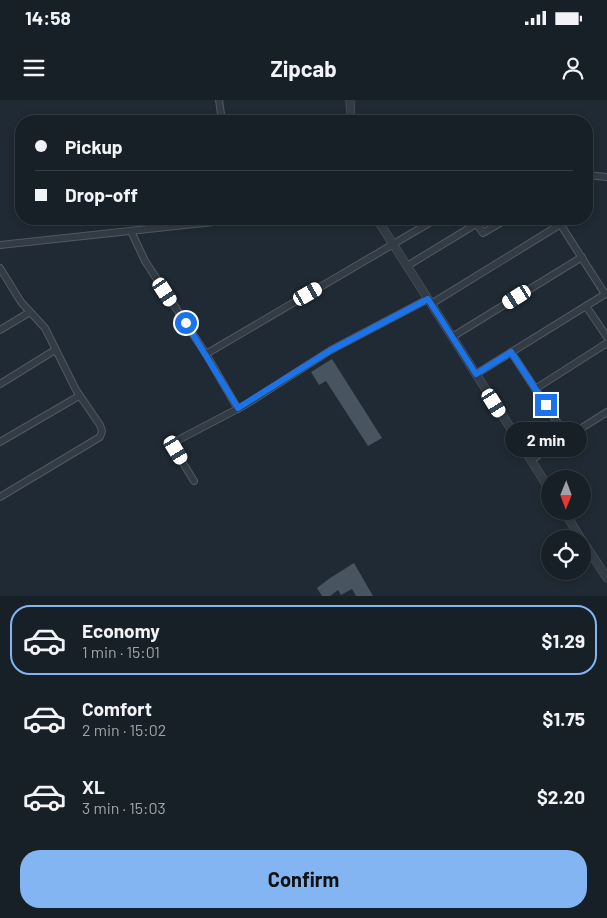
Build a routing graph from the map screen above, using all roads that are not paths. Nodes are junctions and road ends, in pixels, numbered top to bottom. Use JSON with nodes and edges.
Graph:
{"nodes":[{"id":1,"x":219,"y":100,"type":"edge"},
{"id":2,"x":350,"y":100,"type":"edge"},
{"id":3,"x":221,"y":115,"type":"edge"},
{"id":4,"x":351,"y":115,"type":"edge"},
{"id":5,"x":593,"y":176,"type":"edge"},
{"id":6,"x":607,"y":177,"type":"edge"},
{"id":7,"x":178,"y":225,"type":"edge"},
{"id":8,"x":381,"y":225,"type":"edge"},
{"id":9,"x":426,"y":225,"type":"edge"},
{"id":10,"x":470,"y":225,"type":"edge"},
{"id":11,"x":477,"y":225,"type":"edge"},
{"id":12,"x":497,"y":225,"type":"edge"},
{"id":13,"x":554,"y":225,"type":"edge"},
{"id":14,"x":561,"y":225,"type":"edge"},
{"id":15,"x":131,"y":230,"type":"junction"},
{"id":16,"x":393,"y":244,"type":"junction"},
{"id":17,"x":0,"y":245,"type":"edge"},
{"id":18,"x":582,"y":257,"type":"junction"},
{"id":19,"x":407,"y":266,"type":"junction"},
{"id":20,"x":0,"y":268,"type":"edge"},
{"id":21,"x":606,"y":293,"type":"edge"},
{"id":22,"x":429,"y":301,"type":"junction"},
{"id":23,"x":586,"y":306,"type":"junction"},
{"id":24,"x":30,"y":312,"type":"junction"},
{"id":25,"x":0,"y":330,"type":"edge"},
{"id":26,"x":452,"y":338,"type":"junction"},
{"id":27,"x":607,"y":338,"type":"edge"},
{"id":28,"x":607,"y":343,"type":"edge"},
{"id":29,"x":55,"y":350,"type":"junction"},
{"id":30,"x":511,"y":352,"type":"junction"},
{"id":31,"x":206,"y":354,"type":"junction"},
{"id":32,"x":476,"y":374,"type":"junction"},
{"id":33,"x":0,"y":384,"type":"edge"},
{"id":34,"x":536,"y":389,"type":"junction"},
{"id":35,"x":79,"y":396,"type":"junction"},
{"id":36,"x":238,"y":408,"type":"junction"},
{"id":37,"x":607,"y":412,"type":"edge"},
{"id":38,"x":567,"y":437,"type":"junction"},
{"id":39,"x":0,"y":442,"type":"edge"},
{"id":40,"x":531,"y":460,"type":"junction"},
{"id":41,"x":541,"y":476,"type":"edge"},
{"id":42,"x":194,"y":481,"type":"dead end"},
{"id":43,"x":0,"y":497,"type":"edge"},
{"id":44,"x":591,"y":554,"type":"edge"},
{"id":45,"x":607,"y":578,"type":"edge"}],
"edges":[{"from":1,"to":3,"type":"street"},
{"from":2,"to":4,"type":"street"},
{"from":5,"to":6,"type":"street"},
{"from":7,"to":15,"type":"street"},
{"from":8,"to":16,"type":"street"},
{"from":9,"to":16,"type":"street"},
{"from":10,"to":19,"type":"street"},
{"from":11,"to":12,"type":"street"},
{"from":13,"to":22,"type":"street"},
{"from":14,"to":18,"type":"street"},
{"from":15,"to":17,"type":"street"},
{"from":15,"to":31,"type":"street"},
{"from":16,"to":19,"type":"street"},
{"from":16,"to":31,"type":"street"},
{"from":18,"to":21,"type":"street"},
{"from":18,"to":26,"type":"street"},
{"from":19,"to":22,"type":"street"},
{"from":20,"to":24,"type":"street"},
{"from":21,"to":23,"type":"street"},
{"from":22,"to":26,"type":"street"},
{"from":22,"to":36,"type":"street"},
{"from":23,"to":27,"type":"street"},
{"from":23,"to":30,"type":"street"},
{"from":24,"to":25,"type":"street"},
{"from":24,"to":29,"type":"street"},
{"from":26,"to":32,"type":"street"},
{"from":28,"to":34,"type":"street"},
{"from":29,"to":33,"type":"street"},
{"from":29,"to":35,"type":"street"},
{"from":30,"to":32,"type":"street"},
{"from":30,"to":34,"type":"street"},
{"from":31,"to":36,"type":"street"},
{"from":32,"to":40,"type":"street"},
{"from":34,"to":38,"type":"street"},
{"from":35,"to":39,"type":"street"},
{"from":35,"to":43,"type":"street"},
{"from":36,"to":42,"type":"street"},
{"from":37,"to":38,"type":"street"},
{"from":38,"to":40,"type":"street"},
{"from":40,"to":41,"type":"street"},
{"from":44,"to":45,"type":"street"}]}
